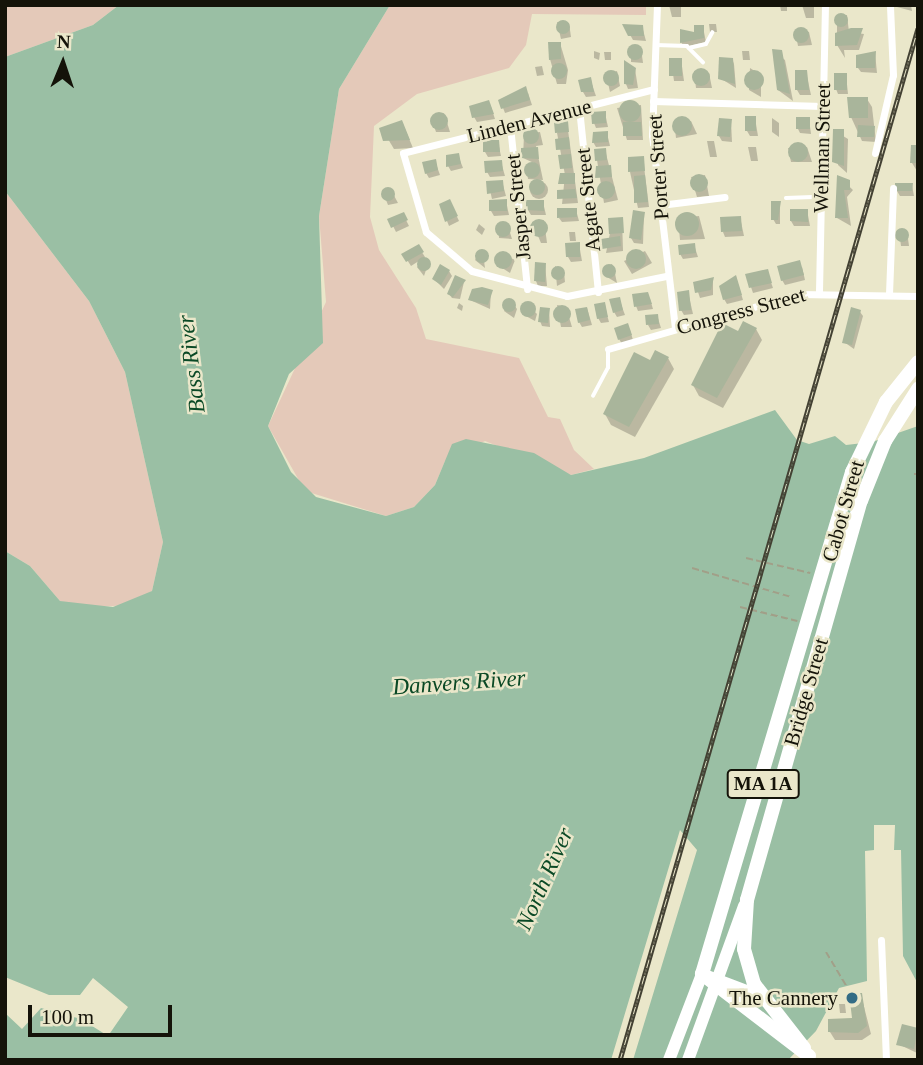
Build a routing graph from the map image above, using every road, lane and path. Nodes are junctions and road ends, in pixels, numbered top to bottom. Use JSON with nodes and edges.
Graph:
{"nodes":[{"id":1,"x":657,"y":5,"type":"edge"},
{"id":2,"x":825,"y":5,"type":"edge"},
{"id":3,"x":890,"y":5,"type":"edge"},
{"id":4,"x":712,"y":33,"type":"dead end"},
{"id":5,"x":656,"y":45,"type":"junction"},
{"id":6,"x":689,"y":48,"type":"junction"},
{"id":7,"x":703,"y":62,"type":"dead end"},
{"id":8,"x":654,"y":89,"type":"junction"},
{"id":9,"x":653,"y":101,"type":"junction"},
{"id":10,"x":823,"y":106,"type":"junction"},
{"id":11,"x":579,"y":108,"type":"junction"},
{"id":12,"x":510,"y":126,"type":"junction"},
{"id":13,"x":875,"y":153,"type":"dead end"},
{"id":14,"x":893,"y":188,"type":"dead end"},
{"id":15,"x":725,"y":197,"type":"dead end"},
{"id":16,"x":821,"y":197,"type":"junction"},
{"id":17,"x":786,"y":198,"type":"dead end"},
{"id":18,"x":660,"y":205,"type":"junction"},
{"id":19,"x":666,"y":276,"type":"junction"},
{"id":20,"x":527,"y":289,"type":"junction"},
{"id":21,"x":819,"y":291,"type":"junction"},
{"id":22,"x":598,"y":292,"type":"junction"},
{"id":23,"x":889,"y":294,"type":"junction"},
{"id":24,"x":918,"y":296,"type":"edge"},
{"id":25,"x":675,"y":328,"type":"junction"},
{"id":26,"x":608,"y":349,"type":"joint"},
{"id":27,"x":918,"y":362,"type":"edge"},
{"id":28,"x":918,"y":389,"type":"edge"},
{"id":29,"x":593,"y":396,"type":"dead end"},
{"id":30,"x":746,"y":558,"type":"dead end"},
{"id":31,"x":692,"y":568,"type":"dead end"},
{"id":32,"x":816,"y":574,"type":"dead end"},
{"id":33,"x":827,"y":591,"type":"junction"},
{"id":34,"x":791,"y":597,"type":"dead end"},
{"id":35,"x":740,"y":607,"type":"dead end"},
{"id":36,"x":805,"y":622,"type":"dead end"},
{"id":37,"x":747,"y":900,"type":"junction"},
{"id":38,"x":881,"y":940,"type":"dead end"},
{"id":39,"x":827,"y":953,"type":"dead end"},
{"id":40,"x":702,"y":974,"type":"junction"},
{"id":41,"x":717,"y":981,"type":"junction"},
{"id":42,"x":846,"y":985,"type":"dead end"},
{"id":43,"x":760,"y":996,"type":"junction"},
{"id":44,"x":812,"y":1058,"type":"edge"},
{"id":45,"x":669,"y":1060,"type":"edge"},
{"id":46,"x":688,"y":1060,"type":"edge"},
{"id":47,"x":886,"y":1060,"type":"edge"}],
"edges":[{"from":1,"to":5,"type":"street","name":"Porter Street"},
{"from":2,"to":10,"type":"street","name":"Wellman Street"},
{"from":3,"to":13,"type":"street"},
{"from":4,"to":6,"type":"lane"},
{"from":5,"to":6,"type":"lane"},
{"from":5,"to":8,"type":"street","name":"Porter Street"},
{"from":6,"to":7,"type":"lane"},
{"from":8,"to":9,"type":"street","name":"Porter Street"},
{"from":8,"to":11,"type":"street","name":"Linden Avenue"},
{"from":9,"to":10,"type":"street"},
{"from":9,"to":18,"type":"street","name":"Porter Street"},
{"from":10,"to":16,"type":"street","name":"Wellman Street"},
{"from":11,"to":12,"type":"street","name":"Linden Avenue"},
{"from":11,"to":22,"type":"street","name":"Agate Street"},
{"from":12,"to":20,"type":"street","name":"Jasper Street"},
{"from":12,"to":20,"type":"street","name":"Linden Avenue"},
{"from":14,"to":23,"type":"street"},
{"from":15,"to":18,"type":"street"},
{"from":16,"to":17,"type":"lane"},
{"from":16,"to":21,"type":"street","name":"Wellman Street"},
{"from":18,"to":19,"type":"street","name":"Porter Street"},
{"from":19,"to":22,"type":"street"},
{"from":19,"to":25,"type":"street","name":"Porter Street"},
{"from":20,"to":22,"type":"street"},
{"from":21,"to":23,"type":"street","name":"Congress Street"},
{"from":21,"to":25,"type":"street","name":"Congress Street"},
{"from":23,"to":24,"type":"street","name":"Congress Street"},
{"from":25,"to":26,"type":"street","name":"Congress Street"},
{"from":26,"to":29,"type":"lane"},
{"from":27,"to":33,"type":"highway","name":"Cabot Street","number":"MA 1A"},
{"from":28,"to":33,"type":"highway","name":"Cabot Street","number":"MA 1A"},
{"from":30,"to":32,"type":"path"},
{"from":31,"to":34,"type":"path"},
{"from":33,"to":37,"type":"highway","name":"Bridge Street","number":"MA 1A"},
{"from":33,"to":40,"type":"highway","name":"Bridge Street","number":"MA 1A"},
{"from":35,"to":36,"type":"path"},
{"from":37,"to":41,"type":"main road"},
{"from":37,"to":43,"type":"highway","name":"Bridge Street","number":"MA 1A"},
{"from":38,"to":47,"type":"street"},
{"from":39,"to":42,"type":"path"},
{"from":40,"to":41,"type":"highway","name":"Bridge Street","number":"MA 1A"},
{"from":40,"to":45,"type":"main road"},
{"from":41,"to":43,"type":"main road","name":"Bridge Street"},
{"from":41,"to":44,"type":"highway","name":"Bridge Street","number":"MA 1A"},
{"from":41,"to":46,"type":"main road"},
{"from":43,"to":44,"type":"highway","name":"Bridge Street","number":"MA 1A"}]}
